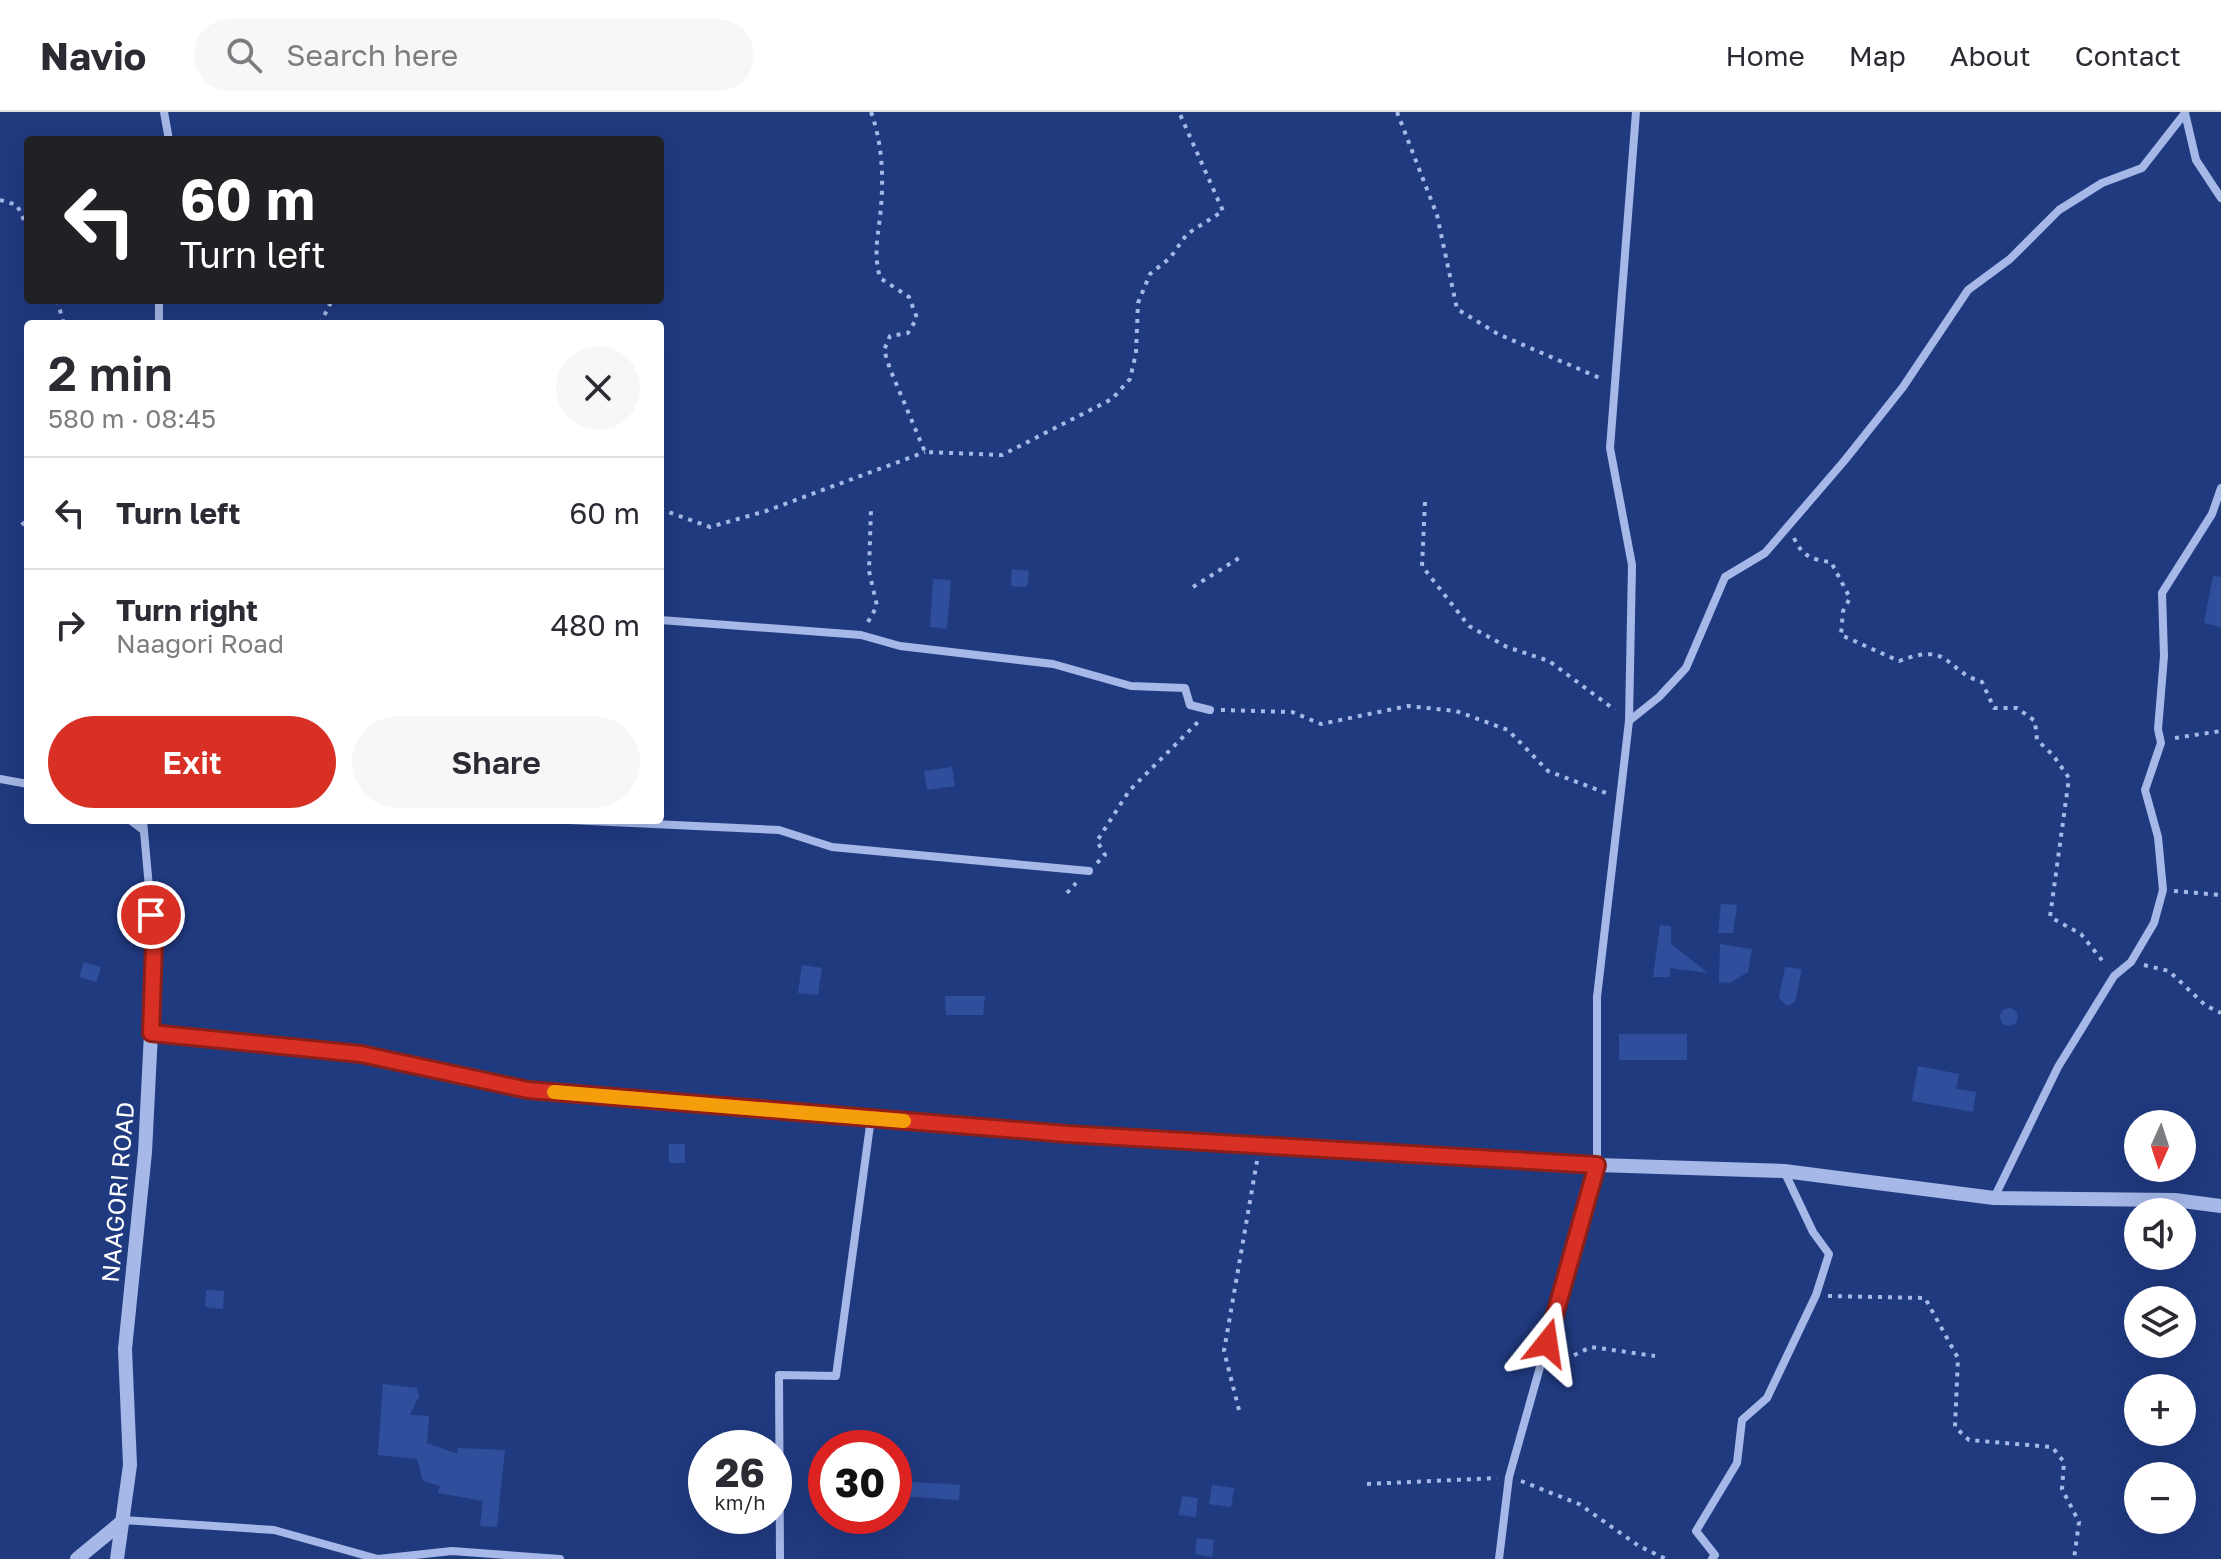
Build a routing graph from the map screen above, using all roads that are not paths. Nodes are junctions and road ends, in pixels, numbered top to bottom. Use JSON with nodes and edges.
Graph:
{"nodes":[{"id":1,"x":164,"y":112,"type":"edge"},
{"id":2,"x":1636,"y":112,"type":"edge"},
{"id":3,"x":168,"y":136,"type":"edge"},
{"id":4,"x":2221,"y":198,"type":"edge"},
{"id":5,"x":2221,"y":488,"type":"edge"},
{"id":6,"x":664,"y":620,"type":"edge"},
{"id":7,"x":1210,"y":710,"type":"road end"},
{"id":8,"x":1629,"y":721,"type":"junction"},
{"id":9,"x":0,"y":779,"type":"edge"},
{"id":10,"x":24,"y":783,"type":"edge"},
{"id":11,"x":653,"y":824,"type":"edge"},
{"id":12,"x":143,"y":825,"type":"edge"},
{"id":13,"x":1089,"y":871,"type":"road end"},
{"id":14,"x":151,"y":1033,"type":"junction"},
{"id":15,"x":871,"y":1118,"type":"junction"},
{"id":16,"x":1597,"y":1165,"type":"junction"},
{"id":17,"x":1784,"y":1171,"type":"junction"},
{"id":18,"x":1994,"y":1198,"type":"junction"},
{"id":19,"x":2221,"y":1206,"type":"edge"},
{"id":20,"x":123,"y":1520,"type":"junction"},
{"id":21,"x":77,"y":1559,"type":"edge"},
{"id":22,"x":117,"y":1559,"type":"edge"},
{"id":23,"x":560,"y":1559,"type":"edge"},
{"id":24,"x":780,"y":1559,"type":"edge"},
{"id":25,"x":1499,"y":1559,"type":"edge"},
{"id":26,"x":1712,"y":1559,"type":"edge"}],
"edges":[{"from":1,"to":3,"type":"street"},
{"from":2,"to":8,"type":"street"},
{"from":4,"to":8,"type":"street"},
{"from":5,"to":18,"type":"street"},
{"from":6,"to":7,"type":"street"},
{"from":8,"to":16,"type":"street"},
{"from":9,"to":10,"type":"street"},
{"from":11,"to":13,"type":"street"},
{"from":12,"to":14,"type":"street","name":"NAAGORI ROAD"},
{"from":14,"to":15,"type":"street"},
{"from":14,"to":20,"type":"street","name":"NAAGORI ROAD"},
{"from":15,"to":16,"type":"street"},
{"from":15,"to":24,"type":"street"},
{"from":16,"to":17,"type":"street"},
{"from":16,"to":25,"type":"street"},
{"from":17,"to":18,"type":"street"},
{"from":17,"to":26,"type":"street"},
{"from":18,"to":19,"type":"street"},
{"from":20,"to":21,"type":"street"},
{"from":20,"to":22,"type":"street","name":"NAAGORI ROAD"},
{"from":20,"to":23,"type":"street"}]}
